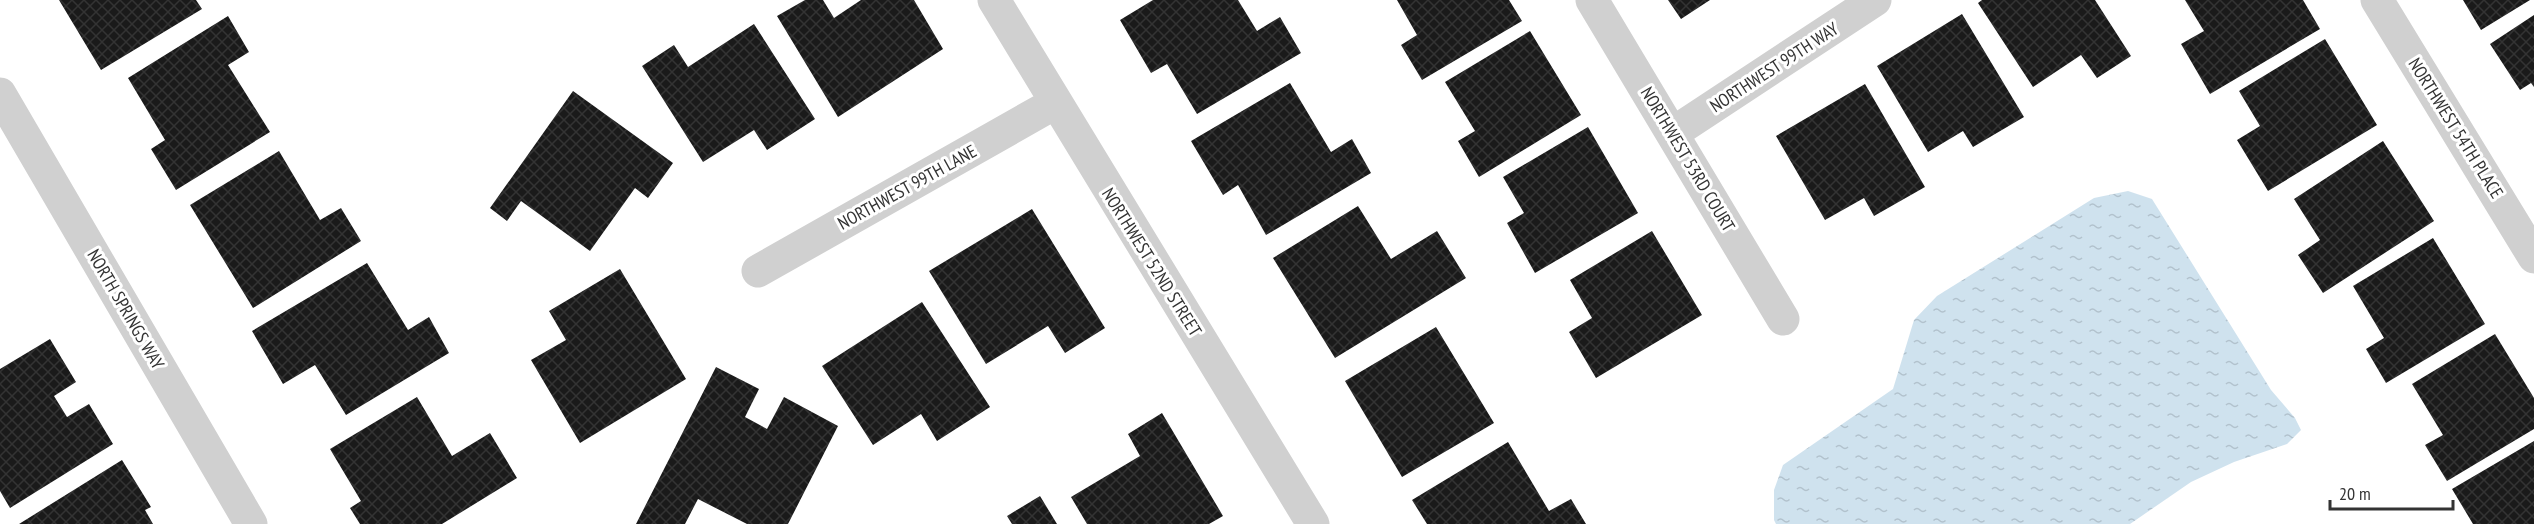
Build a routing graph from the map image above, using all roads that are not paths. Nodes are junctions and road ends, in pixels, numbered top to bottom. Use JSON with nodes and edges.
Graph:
{"nodes":[{"id":1,"x":994,"y":0,"type":"edge"},
{"id":2,"x":1592,"y":0,"type":"edge"},
{"id":3,"x":1875,"y":0,"type":"edge"},
{"id":4,"x":2377,"y":0,"type":"edge"},
{"id":5,"x":0,"y":94,"type":"edge"},
{"id":6,"x":1055,"y":104,"type":"junction"},
{"id":7,"x":1673,"y":133,"type":"junction"},
{"id":8,"x":2530,"y":239,"type":"edge"},
{"id":9,"x":758,"y":271,"type":"dead end"},
{"id":10,"x":1783,"y":319,"type":"dead end"},
{"id":11,"x":251,"y":524,"type":"edge"},
{"id":12,"x":1313,"y":524,"type":"edge"}],
"edges":[{"from":1,"to":6,"type":"street","name":"NORTHWEST 52ND STREET"},
{"from":2,"to":7,"type":"street","name":"NORTHWEST 53RD COURT"},
{"from":3,"to":7,"type":"street","name":"NORTHWEST 99TH WAY"},
{"from":4,"to":8,"type":"street","name":"NORTHWEST 54TH PLACE"},
{"from":5,"to":11,"type":"street","name":"NORTH SPRINGS WAY"},
{"from":6,"to":9,"type":"street","name":"NORTHWEST 99TH LANE"},
{"from":6,"to":12,"type":"street","name":"NORTHWEST 52ND STREET"},
{"from":7,"to":10,"type":"street","name":"NORTHWEST 53RD COURT"}]}
